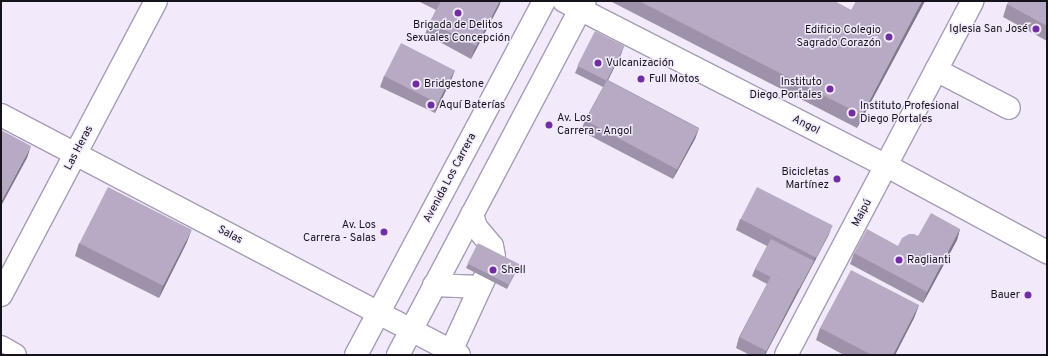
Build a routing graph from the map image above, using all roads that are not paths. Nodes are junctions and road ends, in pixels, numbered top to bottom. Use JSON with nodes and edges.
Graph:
{"nodes":[{"id":1,"x":156,"y":1,"type":"edge"},
{"id":2,"x":544,"y":1,"type":"edge"},
{"id":3,"x":973,"y":1,"type":"edge"},
{"id":4,"x":576,"y":4,"type":"edge"},
{"id":5,"x":936,"y":70,"type":"junction"},
{"id":6,"x":1009,"y":108,"type":"dead end"},
{"id":7,"x":1,"y":115,"type":"edge"},
{"id":8,"x":75,"y":154,"type":"junction"},
{"id":9,"x":887,"y":166,"type":"junction"},
{"id":10,"x":472,"y":214,"type":"junction"},
{"id":11,"x":1047,"y":252,"type":"edge"},
{"id":12,"x":494,"y":256,"type":"edge"},
{"id":13,"x":434,"y":285,"type":"junction"},
{"id":14,"x":1,"y":295,"type":"edge"},
{"id":15,"x":379,"y":313,"type":"junction"},
{"id":16,"x":411,"y":330,"type":"junction"},
{"id":17,"x":1,"y":347,"type":"edge"},
{"id":18,"x":455,"y":353,"type":"edge"},
{"id":19,"x":15,"y":355,"type":"edge"},
{"id":20,"x":356,"y":355,"type":"edge"},
{"id":21,"x":398,"y":355,"type":"edge"},
{"id":22,"x":786,"y":355,"type":"edge"}],
"edges":[{"from":1,"to":8,"type":"street","name":"Las Heras"},
{"from":2,"to":15,"type":"street","name":"Avenida Los Carrera"},
{"from":3,"to":5,"type":"street","name":"Maipú"},
{"from":4,"to":9,"type":"street","name":"Angol"},
{"from":4,"to":10,"type":"street"},
{"from":5,"to":6,"type":"street"},
{"from":5,"to":9,"type":"street","name":"Maipú"},
{"from":7,"to":8,"type":"street","name":"Salas"},
{"from":8,"to":14,"type":"street","name":"Las Heras"},
{"from":8,"to":15,"type":"street","name":"Salas"},
{"from":9,"to":11,"type":"street","name":"Angol"},
{"from":9,"to":22,"type":"street","name":"Maipú"},
{"from":10,"to":12,"type":"street"},
{"from":10,"to":13,"type":"street"},
{"from":13,"to":16,"type":"street"},
{"from":13,"to":18,"type":"street"},
{"from":15,"to":16,"type":"street","name":"Salas"},
{"from":15,"to":20,"type":"street","name":"Avenida Los Carrera"},
{"from":16,"to":18,"type":"street","name":"Salas"},
{"from":16,"to":21,"type":"street"},
{"from":17,"to":19,"type":"street"}]}
